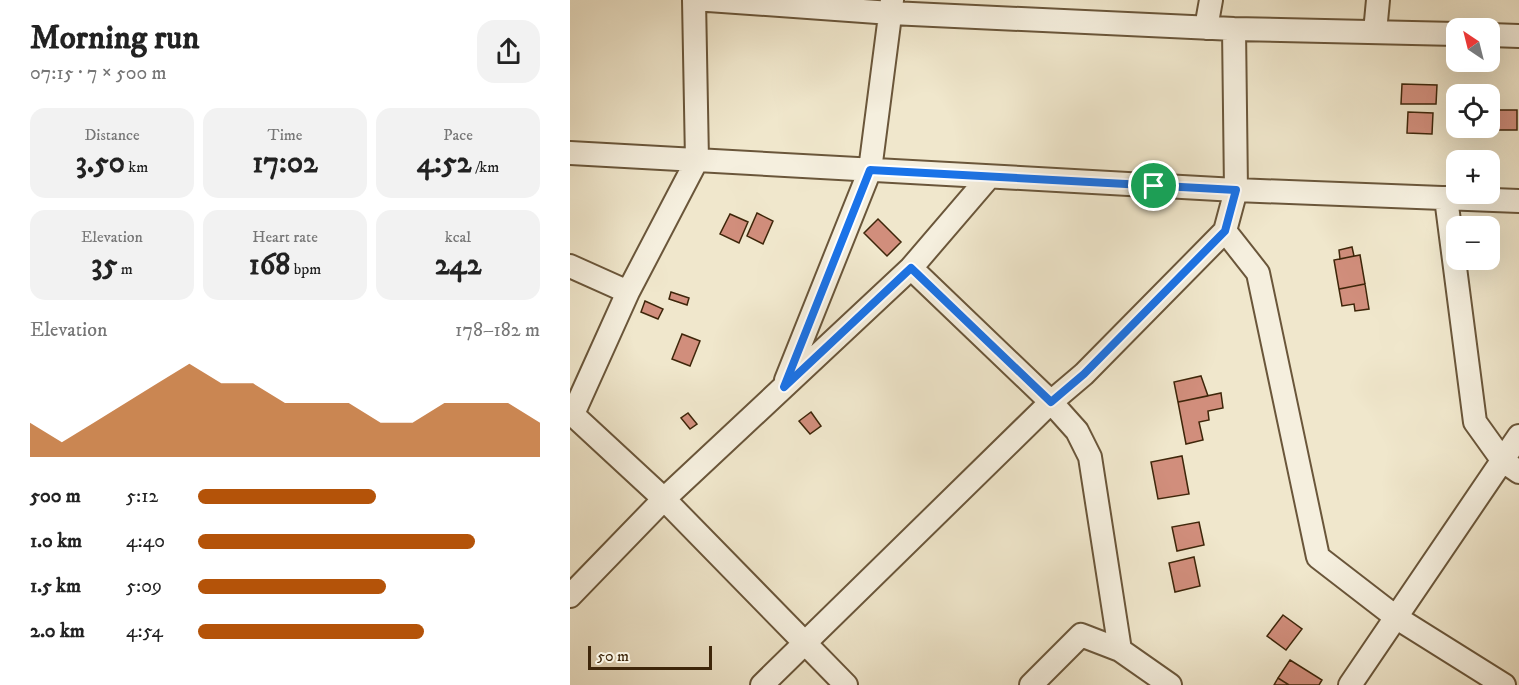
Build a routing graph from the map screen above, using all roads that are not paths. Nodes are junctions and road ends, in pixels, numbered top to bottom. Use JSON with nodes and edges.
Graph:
{"nodes":[{"id":1,"x":694,"y":0,"type":"edge"},
{"id":2,"x":708,"y":0,"type":"edge"},
{"id":3,"x":1211,"y":0,"type":"edge"},
{"id":4,"x":1378,"y":0,"type":"edge"},
{"id":5,"x":891,"y":6,"type":"edge"},
{"id":6,"x":1206,"y":28,"type":"junction"},
{"id":7,"x":1234,"y":29,"type":"junction"},
{"id":8,"x":1375,"y":32,"type":"junction"},
{"id":9,"x":1446,"y":34,"type":"edge"},
{"id":10,"x":1500,"y":35,"type":"edge"},
{"id":11,"x":1519,"y":36,"type":"edge"},
{"id":12,"x":570,"y":153,"type":"edge"},
{"id":13,"x":697,"y":160,"type":"junction"},
{"id":14,"x":870,"y":170,"type":"junction"},
{"id":15,"x":989,"y":177,"type":"junction"},
{"id":16,"x":1236,"y":190,"type":"junction"},
{"id":17,"x":1446,"y":198,"type":"edge"},
{"id":18,"x":1500,"y":200,"type":"edge"},
{"id":19,"x":1519,"y":201,"type":"edge"},
{"id":20,"x":1447,"y":204,"type":"edge"},
{"id":21,"x":1225,"y":231,"type":"junction"},
{"id":22,"x":570,"y":266,"type":"edge"},
{"id":23,"x":911,"y":268,"type":"junction"},
{"id":24,"x":628,"y":292,"type":"junction"},
{"id":25,"x":784,"y":387,"type":"junction"},
{"id":26,"x":1051,"y":402,"type":"junction"},
{"id":27,"x":572,"y":413,"type":"edge"},
{"id":28,"x":1519,"y":436,"type":"edge"},
{"id":29,"x":1511,"y":467,"type":"edge"},
{"id":30,"x":664,"y":499,"type":"junction"},
{"id":31,"x":570,"y":596,"type":"edge"},
{"id":32,"x":1398,"y":618,"type":"junction"},
{"id":33,"x":804,"y":643,"type":"junction"},
{"id":34,"x":1120,"y":650,"type":"junction"},
{"id":35,"x":762,"y":685,"type":"edge"},
{"id":36,"x":846,"y":685,"type":"edge"},
{"id":37,"x":1031,"y":685,"type":"edge"},
{"id":38,"x":1170,"y":685,"type":"edge"},
{"id":39,"x":1350,"y":685,"type":"edge"},
{"id":40,"x":1504,"y":685,"type":"edge"}],
"edges":[{"from":1,"to":13,"type":"street"},
{"from":2,"to":5,"type":"street"},
{"from":3,"to":6,"type":"street"},
{"from":4,"to":8,"type":"street"},
{"from":5,"to":6,"type":"street"},
{"from":5,"to":14,"type":"street"},
{"from":6,"to":7,"type":"street"},
{"from":7,"to":8,"type":"street"},
{"from":7,"to":16,"type":"street"},
{"from":8,"to":9,"type":"street"},
{"from":10,"to":11,"type":"street"},
{"from":12,"to":13,"type":"street"},
{"from":13,"to":14,"type":"street"},
{"from":13,"to":24,"type":"street"},
{"from":14,"to":15,"type":"street"},
{"from":14,"to":25,"type":"street"},
{"from":15,"to":16,"type":"street"},
{"from":15,"to":23,"type":"street"},
{"from":16,"to":17,"type":"street"},
{"from":16,"to":21,"type":"street"},
{"from":18,"to":19,"type":"street"},
{"from":20,"to":29,"type":"street"},
{"from":21,"to":26,"type":"street"},
{"from":21,"to":32,"type":"street"},
{"from":22,"to":24,"type":"street"},
{"from":23,"to":25,"type":"street"},
{"from":23,"to":26,"type":"street"},
{"from":24,"to":27,"type":"street"},
{"from":25,"to":30,"type":"street"},
{"from":26,"to":33,"type":"street"},
{"from":26,"to":34,"type":"street"},
{"from":27,"to":30,"type":"street"},
{"from":28,"to":29,"type":"street"},
{"from":29,"to":32,"type":"street"},
{"from":30,"to":31,"type":"street"},
{"from":30,"to":33,"type":"street"},
{"from":32,"to":39,"type":"street"},
{"from":32,"to":40,"type":"street"},
{"from":33,"to":35,"type":"street"},
{"from":33,"to":36,"type":"street"},
{"from":34,"to":37,"type":"street"},
{"from":34,"to":38,"type":"street"}]}
